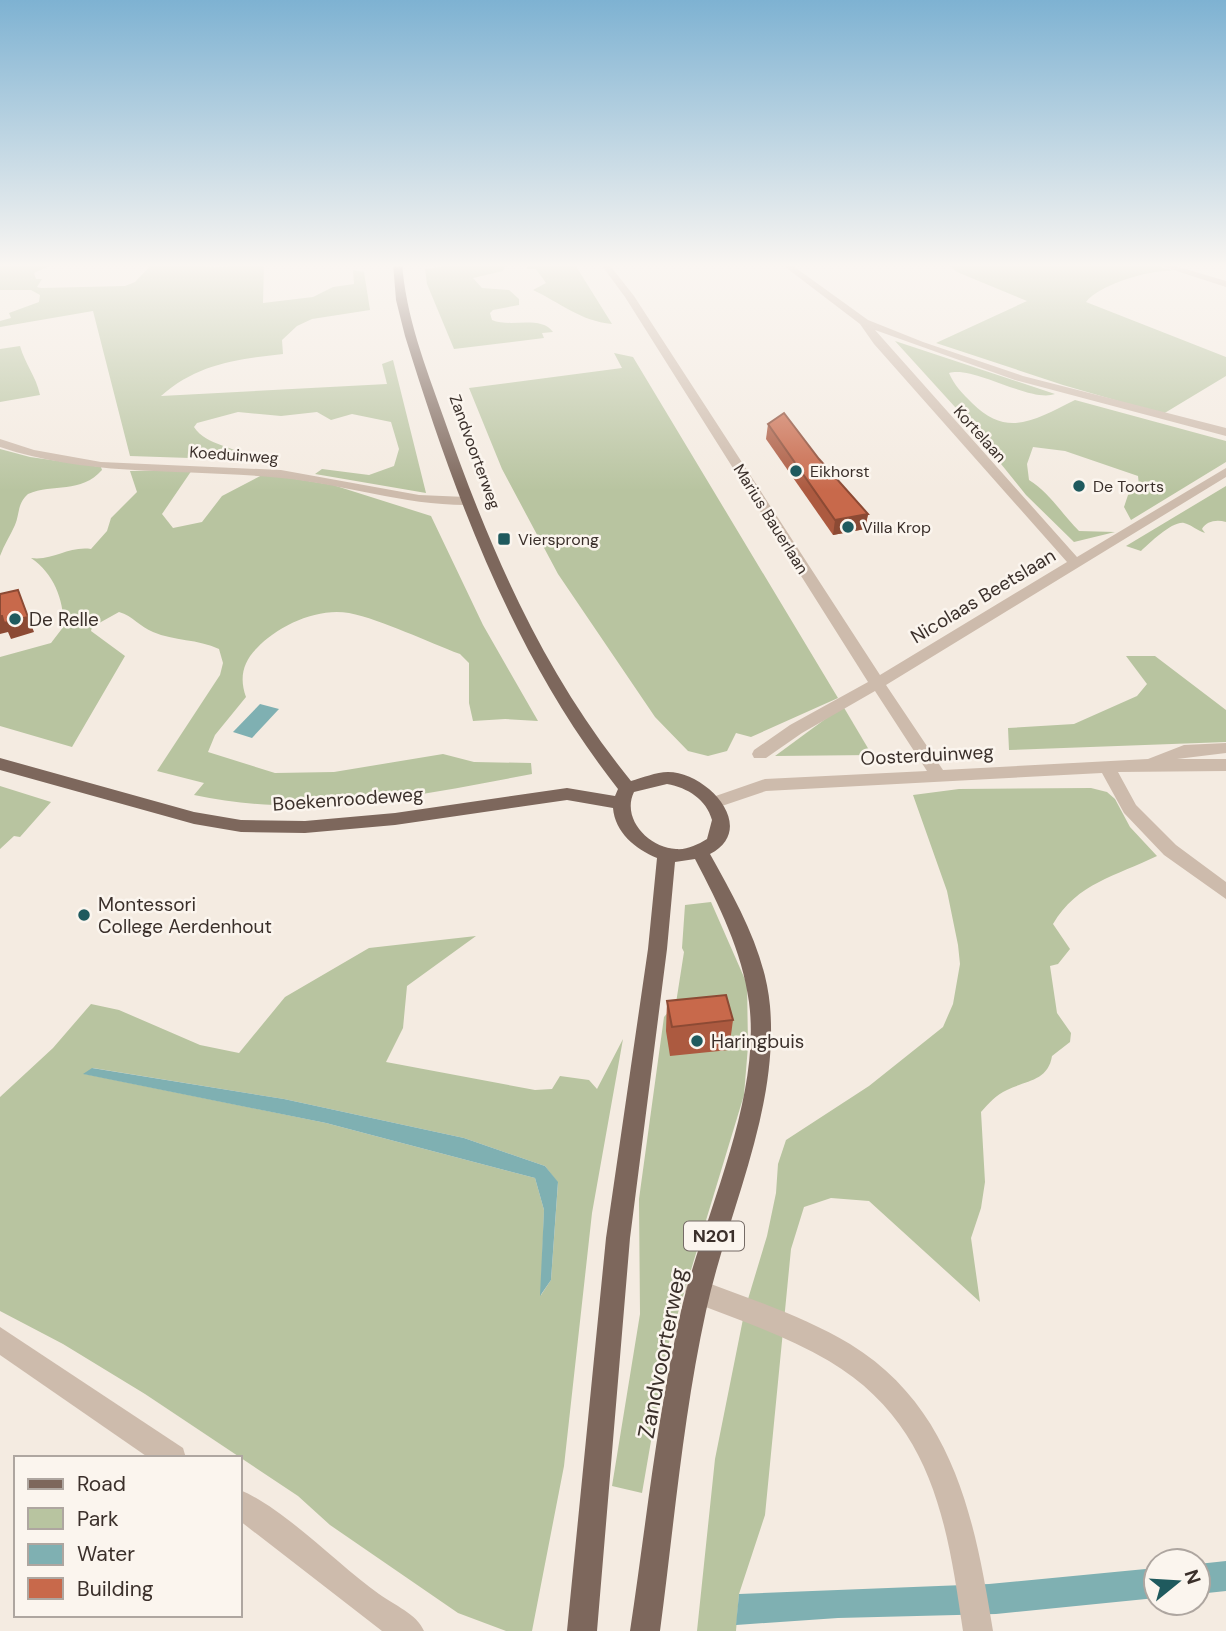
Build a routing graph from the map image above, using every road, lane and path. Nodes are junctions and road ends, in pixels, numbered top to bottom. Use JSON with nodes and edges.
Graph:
{"nodes":[{"id":1,"x":411,"y":339,"type":"edge"},
{"id":2,"x":656,"y":339,"type":"edge"},
{"id":3,"x":876,"y":339,"type":"edge"},
{"id":4,"x":911,"y":339,"type":"edge"},
{"id":5,"x":1226,"y":432,"type":"edge"},
{"id":6,"x":0,"y":443,"type":"edge"},
{"id":7,"x":1226,"y":471,"type":"edge"},
{"id":8,"x":466,"y":501,"type":"junction"},
{"id":9,"x":1076,"y":564,"type":"junction"},
{"id":10,"x":876,"y":684,"type":"junction"},
{"id":11,"x":1226,"y":748,"type":"edge"},
{"id":12,"x":760,"y":754,"type":"dead end"},
{"id":13,"x":0,"y":764,"type":"edge"},
{"id":14,"x":1145,"y":765,"type":"junction"},
{"id":15,"x":1226,"y":765,"type":"edge"},
{"id":16,"x":1107,"y":767,"type":"junction"},
{"id":17,"x":938,"y":775,"type":"junction"},
{"id":18,"x":624,"y":795,"type":"junction"},
{"id":19,"x":713,"y":803,"type":"junction"},
{"id":20,"x":700,"y":852,"type":"junction"},
{"id":21,"x":666,"y":854,"type":"junction"},
{"id":22,"x":1226,"y":892,"type":"edge"},
{"id":23,"x":709,"y":1296,"type":"junction"},
{"id":24,"x":0,"y":1340,"type":"edge"},
{"id":25,"x":170,"y":1456,"type":"edge"},
{"id":26,"x":242,"y":1505,"type":"edge"},
{"id":27,"x":408,"y":1631,"type":"edge"},
{"id":28,"x":582,"y":1631,"type":"edge"},
{"id":29,"x":645,"y":1631,"type":"edge"},
{"id":30,"x":978,"y":1631,"type":"edge"}],
"edges":[{"from":1,"to":8,"type":"main road","name":"Zandvoorterweg"},
{"from":2,"to":10,"type":"street","name":"Marius Bauerlaan"},
{"from":3,"to":9,"type":"street","name":"Kortelaan"},
{"from":4,"to":5,"type":"street"},
{"from":6,"to":8,"type":"street","name":"Koeduinweg"},
{"from":7,"to":9,"type":"street","name":"Nicolaas Beetslaan"},
{"from":8,"to":18,"type":"main road","name":"Zandvoorterweg"},
{"from":9,"to":10,"type":"street","name":"Nicolaas Beetslaan"},
{"from":10,"to":12,"type":"street","name":"Nicolaas Beetslaan"},
{"from":10,"to":17,"type":"street","name":"Marius Bauerlaan"},
{"from":11,"to":14,"type":"street","name":"Oosterduinweg"},
{"from":13,"to":18,"type":"main road","name":"Boekenroodeweg"},
{"from":14,"to":15,"type":"street","name":"Oosterduinweg"},
{"from":14,"to":16,"type":"street","name":"Oosterduinweg"},
{"from":16,"to":17,"type":"street","name":"Oosterduinweg"},
{"from":16,"to":22,"type":"street"},
{"from":17,"to":19,"type":"street","name":"Oosterduinweg"},
{"from":18,"to":19,"type":"main road"},
{"from":18,"to":21,"type":"main road"},
{"from":19,"to":20,"type":"main road"},
{"from":20,"to":21,"type":"main road"},
{"from":20,"to":23,"type":"main road","name":"Zandvoorterweg","number":"N201"},
{"from":21,"to":28,"type":"main road"},
{"from":23,"to":29,"type":"main road","name":"Zandvoorterweg","number":"N201"},
{"from":23,"to":30,"type":"street"},
{"from":24,"to":25,"type":"street"},
{"from":26,"to":27,"type":"street"}]}
